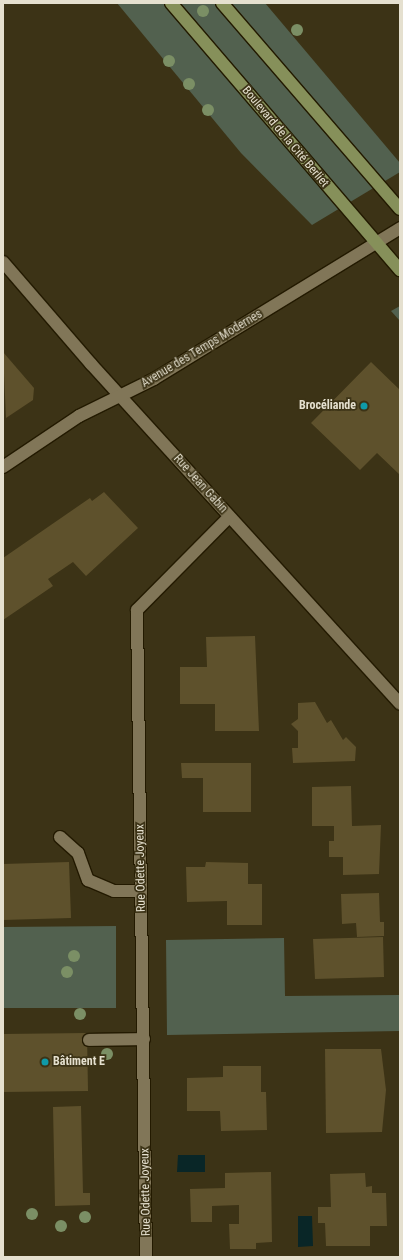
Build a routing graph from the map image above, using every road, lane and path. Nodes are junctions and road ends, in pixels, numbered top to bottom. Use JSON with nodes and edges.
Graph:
{"nodes":[{"id":1,"x":171,"y":3,"type":"edge"},
{"id":2,"x":222,"y":3,"type":"edge"},
{"id":3,"x":400,"y":209,"type":"edge"},
{"id":4,"x":400,"y":228,"type":"edge"},
{"id":5,"x":374,"y":243,"type":"junction"},
{"id":6,"x":3,"y":262,"type":"edge"},
{"id":7,"x":400,"y":270,"type":"edge"},
{"id":8,"x":122,"y":395,"type":"junction"},
{"id":9,"x":3,"y":468,"type":"edge"},
{"id":10,"x":229,"y":517,"type":"junction"},
{"id":11,"x":400,"y":704,"type":"edge"},
{"id":12,"x":60,"y":837,"type":"dead end"},
{"id":13,"x":141,"y":891,"type":"junction"},
{"id":14,"x":144,"y":1039,"type":"junction"},
{"id":15,"x":89,"y":1040,"type":"dead end"},
{"id":16,"x":146,"y":1257,"type":"edge"}],
"edges":[{"from":1,"to":5,"type":"main road","name":"Boulevard de la Cité Berliet"},
{"from":2,"to":3,"type":"main road"},
{"from":4,"to":5,"type":"street","name":"Avenue des Temps Modernes"},
{"from":5,"to":7,"type":"main road","name":"Boulevard de la Cité Berliet"},
{"from":5,"to":8,"type":"street","name":"Avenue des Temps Modernes"},
{"from":6,"to":8,"type":"street","name":"Rue Jean Gabin"},
{"from":8,"to":9,"type":"street","name":"Avenue des Temps Modernes"},
{"from":8,"to":10,"type":"street","name":"Rue Jean Gabin"},
{"from":10,"to":11,"type":"street","name":"Rue Jean Gabin"},
{"from":10,"to":13,"type":"street","name":"Rue Odette Joyeux"},
{"from":12,"to":13,"type":"street"},
{"from":13,"to":14,"type":"street","name":"Rue Odette Joyeux"},
{"from":14,"to":15,"type":"street"},
{"from":14,"to":16,"type":"street","name":"Rue Odette Joyeux"}]}
